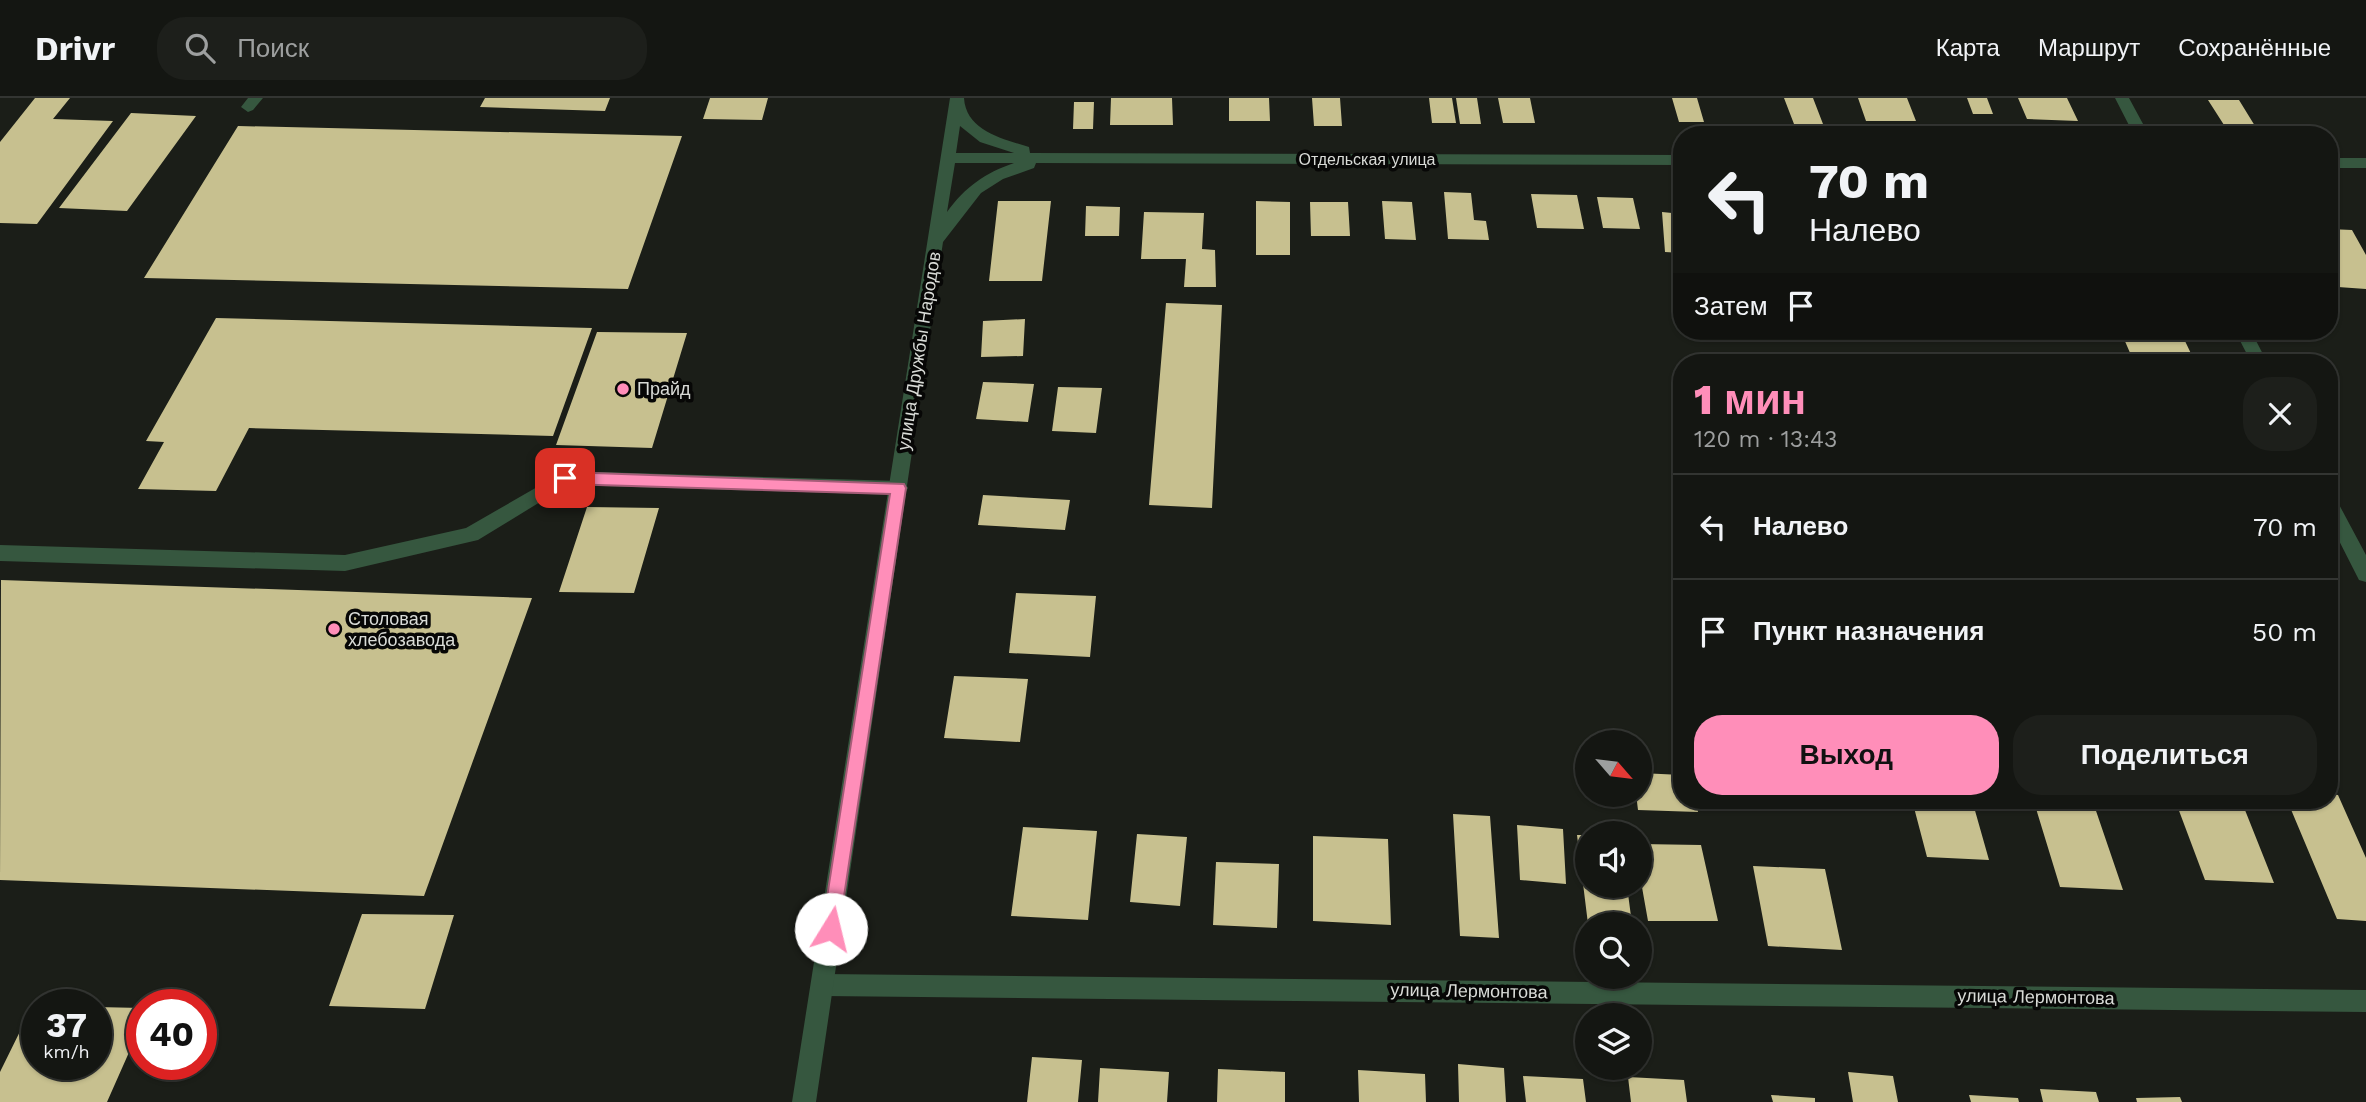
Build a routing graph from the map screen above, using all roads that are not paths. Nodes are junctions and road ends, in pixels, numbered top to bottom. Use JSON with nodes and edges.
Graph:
{"nodes":[{"id":1,"x":2122,"y":98,"type":"edge"},
{"id":2,"x":957,"y":100,"type":"edge"},
{"id":3,"x":2137,"y":126,"type":"edge"},
{"id":4,"x":1052,"y":157,"type":"junction"},
{"id":5,"x":949,"y":158,"type":"junction"},
{"id":6,"x":1673,"y":160,"type":"edge"},
{"id":7,"x":2338,"y":163,"type":"edge"},
{"id":8,"x":2366,"y":163,"type":"edge"},
{"id":9,"x":936,"y":244,"type":"junction"},
{"id":10,"x":899,"y":488,"type":"junction"},
{"id":11,"x":2338,"y":520,"type":"edge"},
{"id":12,"x":0,"y":553,"type":"edge"},
{"id":13,"x":2366,"y":574,"type":"edge"},
{"id":14,"x":823,"y":985,"type":"junction"},
{"id":15,"x":2366,"y":1001,"type":"edge"},
{"id":16,"x":804,"y":1102,"type":"edge"}],
"edges":[{"from":1,"to":3,"type":"street"},
{"from":2,"to":4,"type":"street","name":"Отдельская улица"},
{"from":2,"to":5,"type":"street","name":"улица Дружбы Народов"},
{"from":4,"to":5,"type":"street","name":"Отдельская улица"},
{"from":4,"to":6,"type":"street","name":"Отдельская улица"},
{"from":4,"to":9,"type":"street","name":"Отдельская улица"},
{"from":5,"to":9,"type":"street","name":"улица Дружбы Народов"},
{"from":7,"to":8,"type":"street"},
{"from":9,"to":10,"type":"street","name":"улица Дружбы Народов"},
{"from":10,"to":12,"type":"street"},
{"from":10,"to":14,"type":"street","name":"улица Дружбы Народов"},
{"from":11,"to":13,"type":"street"},
{"from":14,"to":15,"type":"street","name":"улица Лермонтова"},
{"from":14,"to":16,"type":"street","name":"улица Дружбы Народов"}]}
